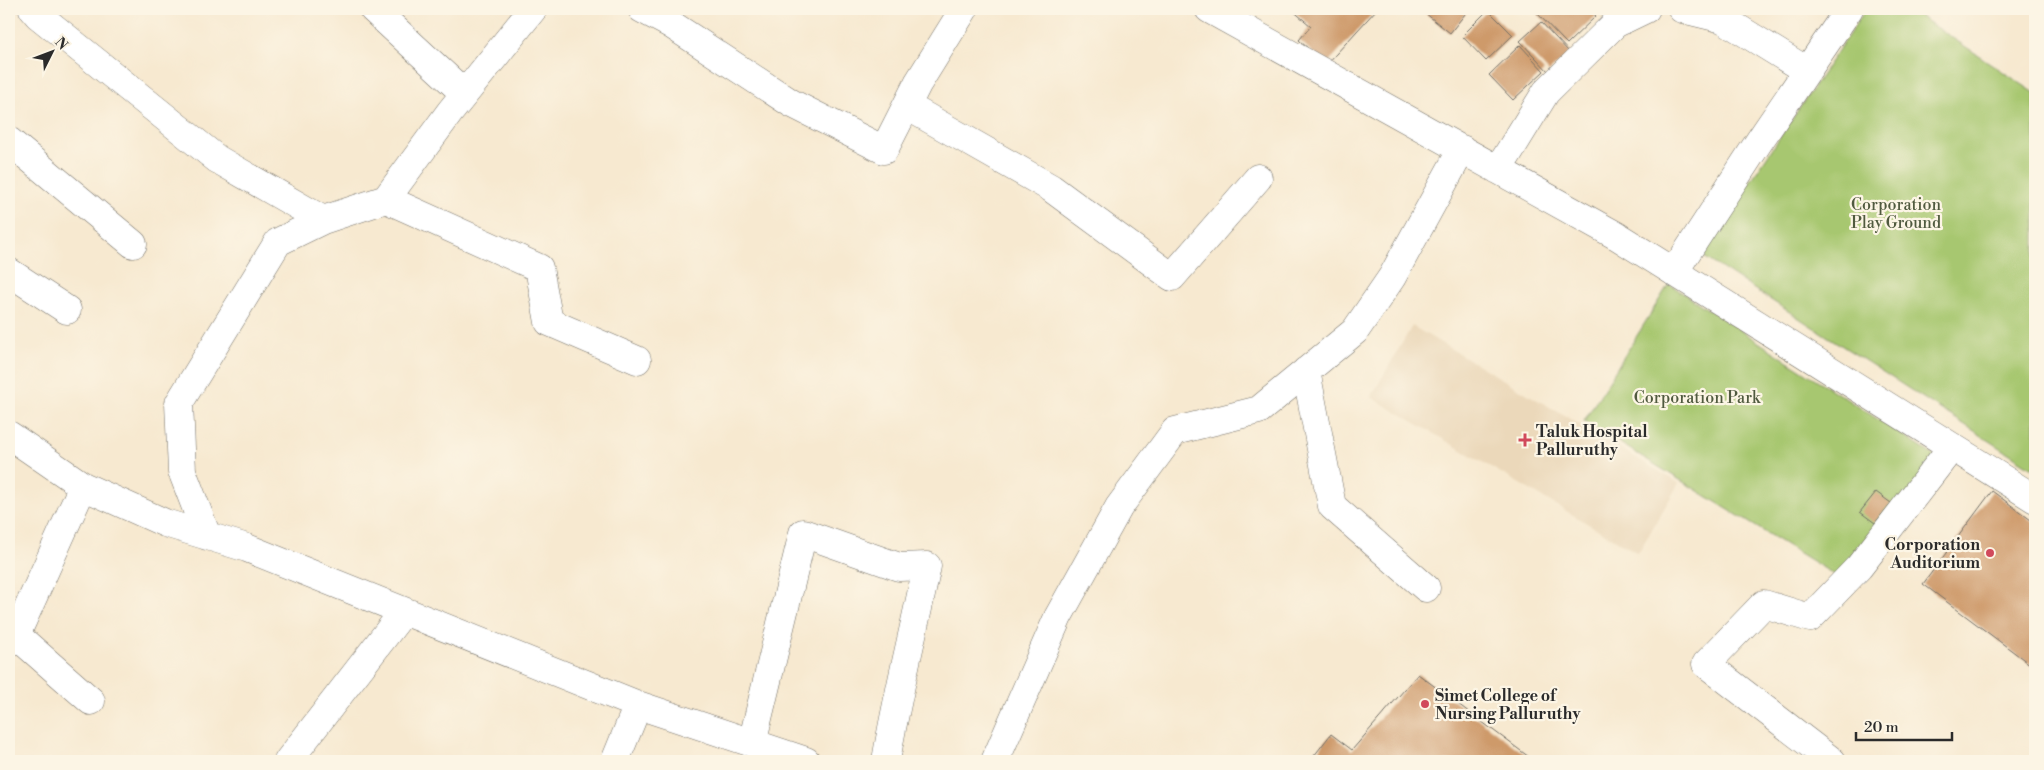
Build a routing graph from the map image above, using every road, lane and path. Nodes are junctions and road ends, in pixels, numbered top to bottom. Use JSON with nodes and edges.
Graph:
{"nodes":[{"id":1,"x":33,"y":9,"type":"edge"},
{"id":2,"x":373,"y":9,"type":"edge"},
{"id":3,"x":533,"y":9,"type":"edge"},
{"id":4,"x":642,"y":9,"type":"edge"},
{"id":5,"x":964,"y":9,"type":"edge"},
{"id":6,"x":1209,"y":9,"type":"edge"},
{"id":7,"x":1646,"y":9,"type":"edge"},
{"id":8,"x":1682,"y":9,"type":"edge"},
{"id":9,"x":1849,"y":9,"type":"edge"},
{"id":10,"x":1807,"y":71,"type":"junction"},
{"id":11,"x":464,"y":93,"type":"junction"},
{"id":12,"x":907,"y":106,"type":"junction"},
{"id":13,"x":9,"y":142,"type":"edge"},
{"id":14,"x":1462,"y":149,"type":"junction"},
{"id":15,"x":1498,"y":170,"type":"junction"},
{"id":16,"x":1258,"y":178,"type":"dead end"},
{"id":17,"x":386,"y":199,"type":"junction"},
{"id":18,"x":323,"y":220,"type":"junction"},
{"id":19,"x":133,"y":244,"type":"dead end"},
{"id":20,"x":9,"y":272,"type":"edge"},
{"id":21,"x":1674,"y":272,"type":"junction"},
{"id":22,"x":68,"y":310,"type":"dead end"},
{"id":23,"x":637,"y":360,"type":"dead end"},
{"id":24,"x":1306,"y":371,"type":"junction"},
{"id":25,"x":9,"y":435,"type":"edge"},
{"id":26,"x":1952,"y":447,"type":"junction"},
{"id":27,"x":83,"y":486,"type":"junction"},
{"id":28,"x":2035,"y":499,"type":"edge"},
{"id":29,"x":207,"y":536,"type":"junction"},
{"id":30,"x":1426,"y":588,"type":"dead end"},
{"id":31,"x":404,"y":611,"type":"junction"},
{"id":32,"x":91,"y":701,"type":"dead end"},
{"id":33,"x":638,"y":704,"type":"junction"},
{"id":34,"x":752,"y":743,"type":"junction"},
{"id":35,"x":288,"y":761,"type":"edge"},
{"id":36,"x":615,"y":761,"type":"edge"},
{"id":37,"x":806,"y":761,"type":"edge"},
{"id":38,"x":886,"y":761,"type":"edge"},
{"id":39,"x":995,"y":761,"type":"edge"},
{"id":40,"x":1832,"y":761,"type":"edge"}],
"edges":[{"from":1,"to":18,"type":"street"},
{"from":2,"to":11,"type":"street"},
{"from":3,"to":11,"type":"street"},
{"from":4,"to":12,"type":"street"},
{"from":5,"to":12,"type":"street"},
{"from":6,"to":14,"type":"street"},
{"from":7,"to":15,"type":"street"},
{"from":8,"to":10,"type":"street"},
{"from":9,"to":10,"type":"street"},
{"from":10,"to":21,"type":"street"},
{"from":11,"to":17,"type":"street"},
{"from":12,"to":16,"type":"street"},
{"from":13,"to":19,"type":"street"},
{"from":14,"to":15,"type":"street"},
{"from":14,"to":24,"type":"street"},
{"from":15,"to":21,"type":"street"},
{"from":17,"to":18,"type":"street"},
{"from":17,"to":23,"type":"street"},
{"from":18,"to":29,"type":"street"},
{"from":20,"to":22,"type":"street"},
{"from":21,"to":26,"type":"street"},
{"from":24,"to":30,"type":"street"},
{"from":24,"to":39,"type":"street"},
{"from":25,"to":27,"type":"street"},
{"from":26,"to":28,"type":"street"},
{"from":26,"to":40,"type":"street"},
{"from":27,"to":29,"type":"street"},
{"from":27,"to":32,"type":"street"},
{"from":29,"to":31,"type":"street"},
{"from":31,"to":33,"type":"street"},
{"from":31,"to":35,"type":"street"},
{"from":33,"to":34,"type":"street"},
{"from":33,"to":36,"type":"street"},
{"from":34,"to":37,"type":"street"},
{"from":34,"to":38,"type":"street"}]}
